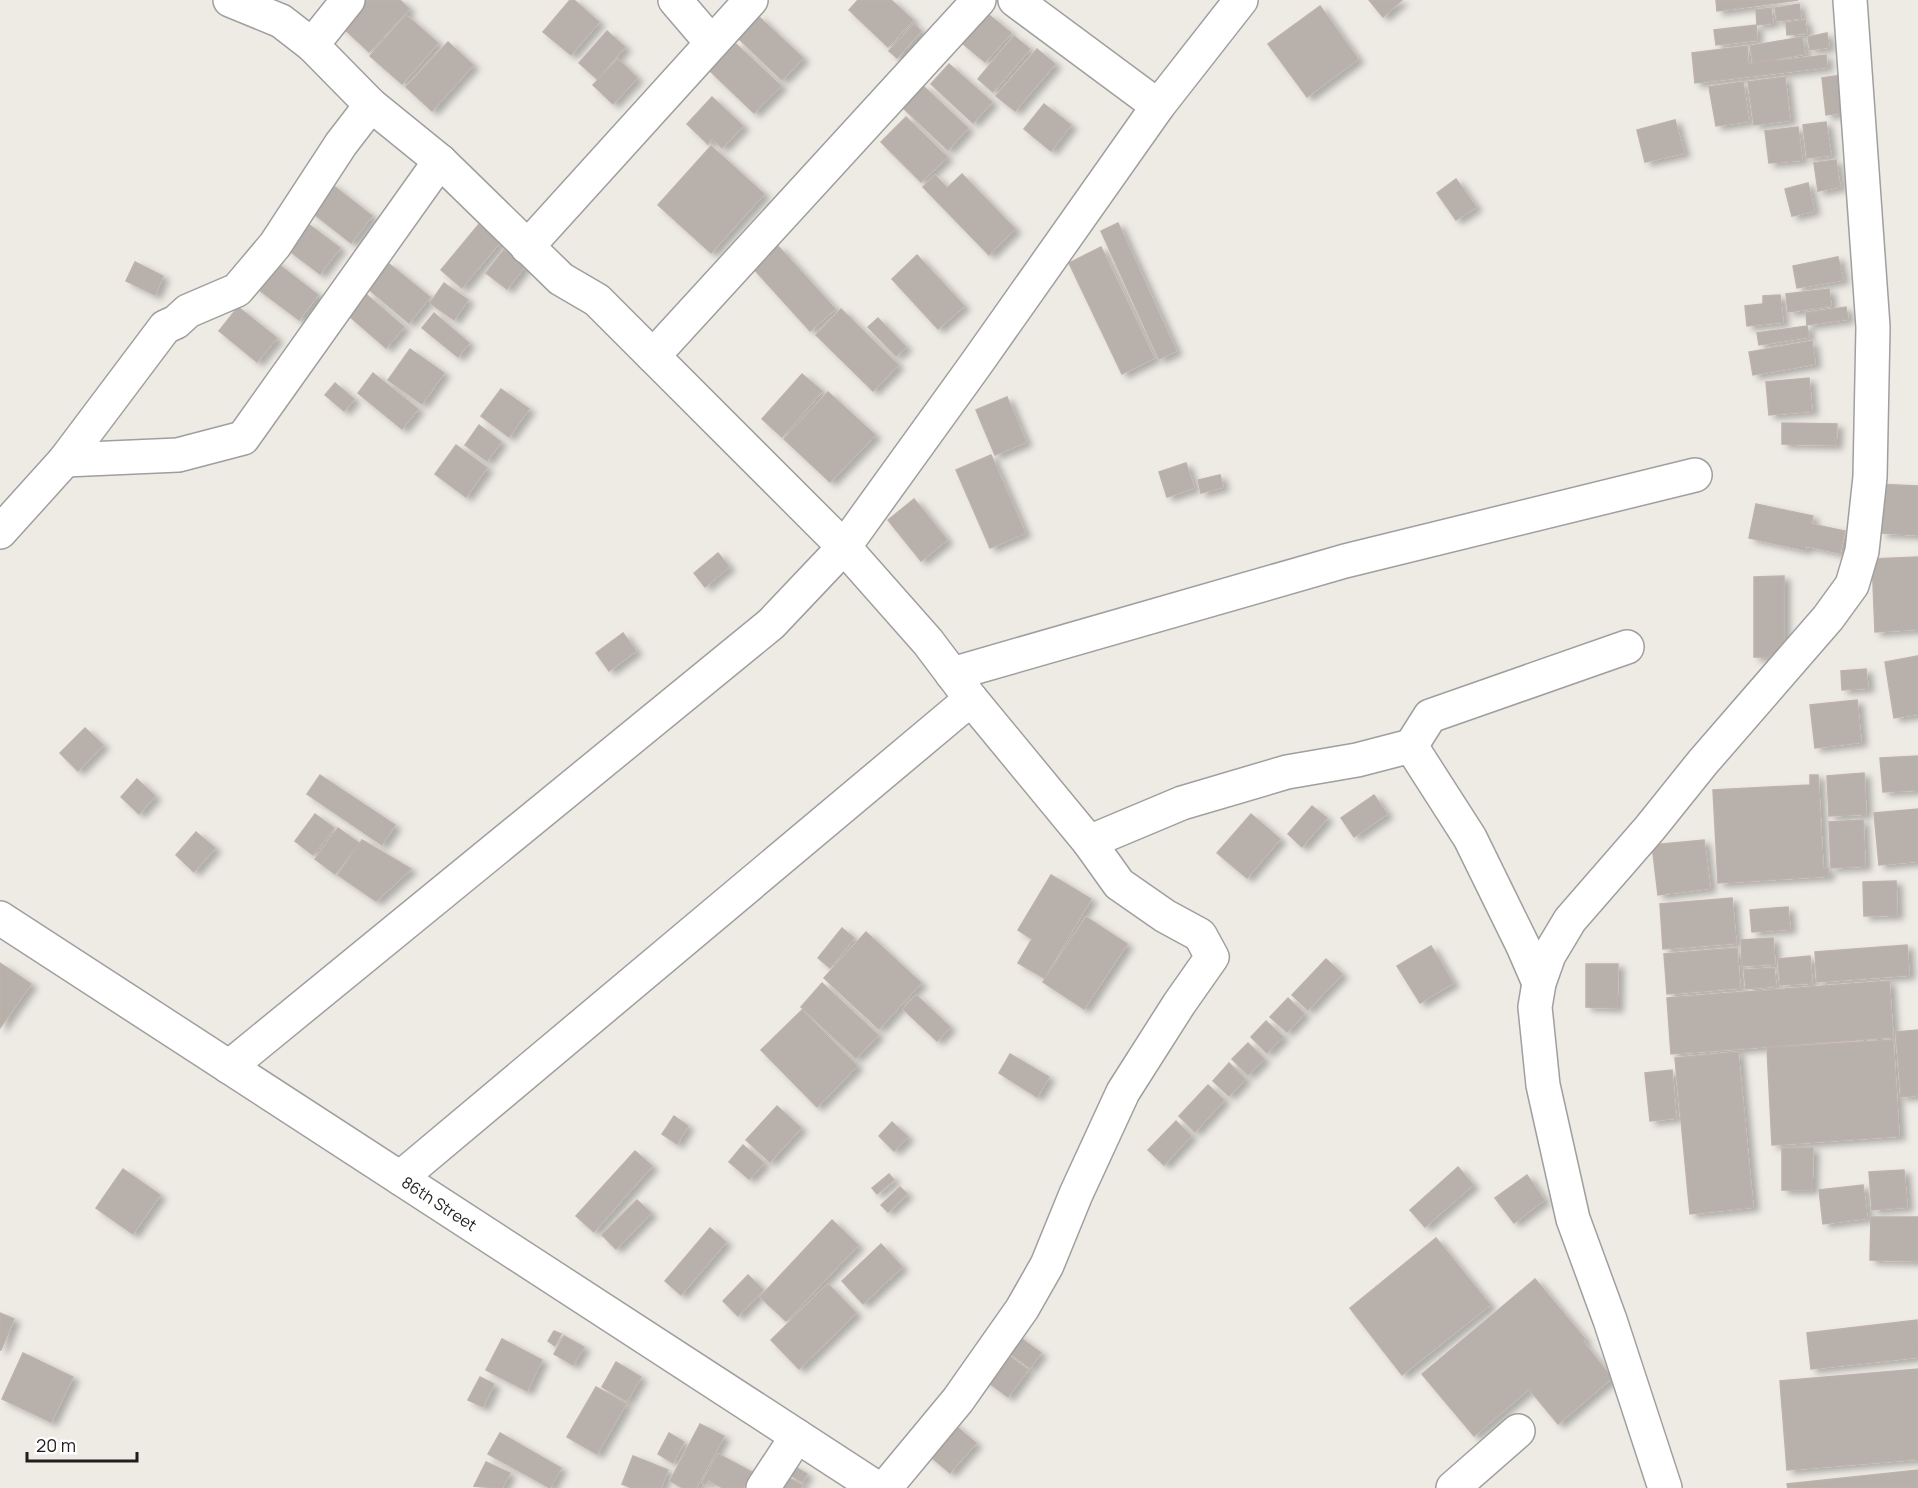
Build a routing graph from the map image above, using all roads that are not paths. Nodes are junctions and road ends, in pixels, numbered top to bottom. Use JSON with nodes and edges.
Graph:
{"nodes":[{"id":1,"x":230,"y":0,"type":"edge"},
{"id":2,"x":348,"y":0,"type":"edge"},
{"id":3,"x":675,"y":0,"type":"edge"},
{"id":4,"x":751,"y":0,"type":"edge"},
{"id":5,"x":979,"y":0,"type":"edge"},
{"id":6,"x":1015,"y":0,"type":"edge"},
{"id":7,"x":1241,"y":0,"type":"edge"},
{"id":8,"x":1850,"y":0,"type":"edge"},
{"id":9,"x":711,"y":42,"type":"junction"},
{"id":10,"x":312,"y":45,"type":"junction"},
{"id":11,"x":371,"y":105,"type":"junction"},
{"id":12,"x":1158,"y":106,"type":"junction"},
{"id":13,"x":440,"y":161,"type":"junction"},
{"id":14,"x":527,"y":247,"type":"junction"},
{"id":15,"x":653,"y":356,"type":"junction"},
{"id":16,"x":65,"y":460,"type":"junction"},
{"id":17,"x":1695,"y":475,"type":"dead end"},
{"id":18,"x":0,"y":532,"type":"edge"},
{"id":19,"x":844,"y":547,"type":"junction"},
{"id":20,"x":1627,"y":647,"type":"dead end"},
{"id":21,"x":961,"y":686,"type":"junction"},
{"id":22,"x":1411,"y":746,"type":"junction"},
{"id":23,"x":1089,"y":842,"type":"junction"},
{"id":24,"x":0,"y":918,"type":"edge"},
{"id":25,"x":1539,"y":983,"type":"junction"},
{"id":26,"x":229,"y":1067,"type":"junction"},
{"id":27,"x":400,"y":1178,"type":"junction"},
{"id":28,"x":1518,"y":1431,"type":"dead end"},
{"id":29,"x":797,"y":1436,"type":"junction"},
{"id":30,"x":763,"y":1488,"type":"edge"},
{"id":31,"x":877,"y":1488,"type":"edge"},
{"id":32,"x":885,"y":1488,"type":"edge"},
{"id":33,"x":1453,"y":1488,"type":"edge"},
{"id":34,"x":1665,"y":1488,"type":"edge"}],
"edges":[{"from":1,"to":10,"type":"street"},
{"from":2,"to":10,"type":"street"},
{"from":3,"to":9,"type":"street"},
{"from":4,"to":9,"type":"street"},
{"from":5,"to":15,"type":"street"},
{"from":6,"to":12,"type":"street"},
{"from":7,"to":12,"type":"street"},
{"from":8,"to":25,"type":"street"},
{"from":9,"to":14,"type":"street"},
{"from":10,"to":11,"type":"street"},
{"from":11,"to":13,"type":"street"},
{"from":11,"to":16,"type":"street"},
{"from":12,"to":19,"type":"street"},
{"from":13,"to":14,"type":"street"},
{"from":13,"to":16,"type":"street"},
{"from":14,"to":15,"type":"street"},
{"from":15,"to":19,"type":"street"},
{"from":16,"to":18,"type":"street"},
{"from":17,"to":21,"type":"street"},
{"from":19,"to":21,"type":"street"},
{"from":19,"to":26,"type":"street"},
{"from":20,"to":22,"type":"street"},
{"from":21,"to":23,"type":"street"},
{"from":21,"to":27,"type":"street"},
{"from":22,"to":23,"type":"street"},
{"from":22,"to":25,"type":"street"},
{"from":23,"to":32,"type":"street"},
{"from":24,"to":26,"type":"street","name":"86th Street"},
{"from":25,"to":34,"type":"street"},
{"from":26,"to":27,"type":"street","name":"86th Street"},
{"from":27,"to":29,"type":"street","name":"86th Street"},
{"from":28,"to":33,"type":"street"},
{"from":29,"to":30,"type":"street"},
{"from":29,"to":31,"type":"street","name":"86th Street"}]}
